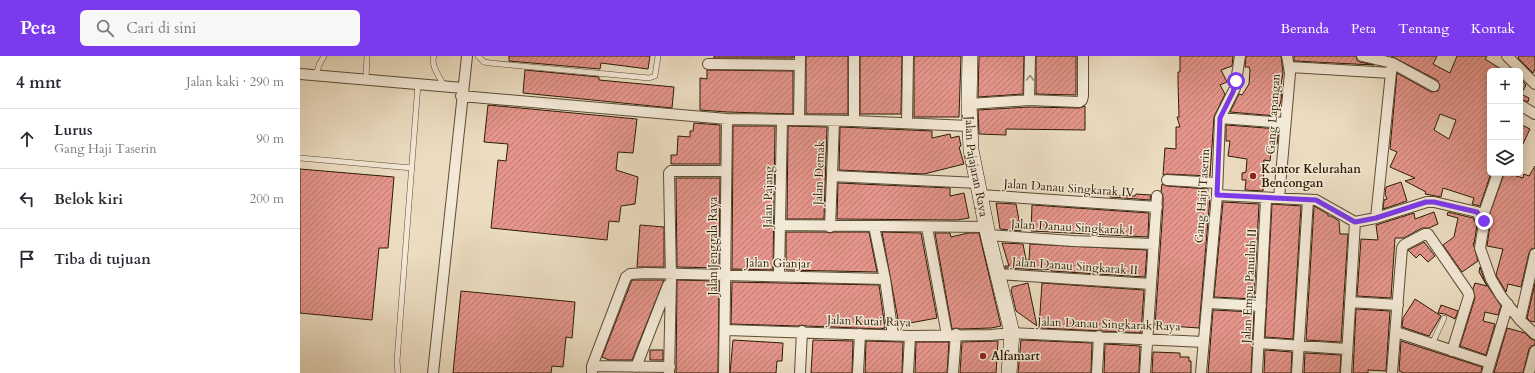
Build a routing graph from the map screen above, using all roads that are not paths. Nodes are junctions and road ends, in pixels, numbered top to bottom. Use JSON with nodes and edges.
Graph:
{"nodes":[{"id":1,"x":324,"y":56,"type":"edge"},
{"id":2,"x":367,"y":56,"type":"edge"},
{"id":3,"x":434,"y":56,"type":"edge"},
{"id":4,"x":466,"y":56,"type":"edge"},
{"id":5,"x":478,"y":56,"type":"edge"},
{"id":6,"x":658,"y":56,"type":"edge"},
{"id":7,"x":854,"y":56,"type":"edge"},
{"id":8,"x":908,"y":56,"type":"edge"},
{"id":9,"x":970,"y":56,"type":"edge"},
{"id":10,"x":1030,"y":56,"type":"edge"},
{"id":11,"x":1083,"y":56,"type":"edge"},
{"id":12,"x":1240,"y":56,"type":"edge"},
{"id":13,"x":1287,"y":56,"type":"edge"},
{"id":14,"x":1362,"y":56,"type":"edge"},
{"id":15,"x":1507,"y":56,"type":"edge"},
{"id":16,"x":800,"y":61,"type":"edge"},
{"id":17,"x":708,"y":64,"type":"dead end"},
{"id":18,"x":1290,"y":67,"type":"junction"},
{"id":19,"x":1391,"y":68,"type":"junction"},
{"id":20,"x":300,"y":74,"type":"edge"},
{"id":21,"x":316,"y":75,"type":"junction"},
{"id":22,"x":366,"y":79,"type":"junction"},
{"id":23,"x":418,"y":84,"type":"junction"},
{"id":24,"x":1535,"y":84,"type":"edge"},
{"id":25,"x":1434,"y":86,"type":"dead end"},
{"id":26,"x":445,"y":87,"type":"junction"},
{"id":27,"x":462,"y":92,"type":"junction"},
{"id":28,"x":1029,"y":100,"type":"junction"},
{"id":29,"x":969,"y":104,"type":"junction"},
{"id":30,"x":1523,"y":107,"type":"edge"},
{"id":31,"x":1535,"y":114,"type":"edge"},
{"id":32,"x":1220,"y":118,"type":"junction"},
{"id":33,"x":727,"y":119,"type":"junction"},
{"id":34,"x":782,"y":120,"type":"junction"},
{"id":35,"x":799,"y":120,"type":"junction"},
{"id":36,"x":834,"y":121,"type":"junction"},
{"id":37,"x":854,"y":121,"type":"junction"},
{"id":38,"x":907,"y":124,"type":"junction"},
{"id":39,"x":1285,"y":124,"type":"junction"},
{"id":40,"x":969,"y":126,"type":"junction"},
{"id":41,"x":300,"y":158,"type":"edge"},
{"id":42,"x":412,"y":168,"type":"junction"},
{"id":43,"x":726,"y":171,"type":"junction"},
{"id":44,"x":832,"y":176,"type":"junction"},
{"id":45,"x":1497,"y":176,"type":"edge"},
{"id":46,"x":1167,"y":180,"type":"dead end"},
{"id":47,"x":1217,"y":183,"type":"junction"},
{"id":48,"x":979,"y":189,"type":"junction"},
{"id":49,"x":1217,"y":195,"type":"junction"},
{"id":50,"x":1157,"y":196,"type":"dead end"},
{"id":51,"x":1278,"y":198,"type":"junction"},
{"id":52,"x":1266,"y":200,"type":"dead end"},
{"id":53,"x":1308,"y":200,"type":"junction"},
{"id":54,"x":1157,"y":207,"type":"junction"},
{"id":55,"x":1481,"y":217,"type":"junction"},
{"id":56,"x":1376,"y":218,"type":"junction"},
{"id":57,"x":1355,"y":222,"type":"junction"},
{"id":58,"x":780,"y":225,"type":"junction"},
{"id":59,"x":830,"y":226,"type":"junction"},
{"id":60,"x":874,"y":226,"type":"junction"},
{"id":61,"x":927,"y":227,"type":"junction"},
{"id":62,"x":987,"y":231,"type":"junction"},
{"id":63,"x":1154,"y":244,"type":"junction"},
{"id":64,"x":1535,"y":254,"type":"edge"},
{"id":65,"x":997,"y":274,"type":"junction"},
{"id":66,"x":726,"y":275,"type":"junction"},
{"id":67,"x":779,"y":275,"type":"junction"},
{"id":68,"x":670,"y":276,"type":"junction"},
{"id":69,"x":885,"y":278,"type":"junction"},
{"id":70,"x":1151,"y":284,"type":"junction"},
{"id":71,"x":1350,"y":302,"type":"junction"},
{"id":72,"x":1208,"y":303,"type":"junction"},
{"id":73,"x":1508,"y":304,"type":"junction"},
{"id":74,"x":1398,"y":305,"type":"junction"},
{"id":75,"x":1261,"y":306,"type":"junction"},
{"id":76,"x":1444,"y":318,"type":"dead end"},
{"id":77,"x":1520,"y":320,"type":"junction"},
{"id":78,"x":726,"y":330,"type":"junction"},
{"id":79,"x":802,"y":332,"type":"junction"},
{"id":80,"x":1396,"y":332,"type":"junction"},
{"id":81,"x":1012,"y":333,"type":"junction"},
{"id":82,"x":860,"y":334,"type":"junction"},
{"id":83,"x":952,"y":334,"type":"junction"},
{"id":84,"x":1535,"y":334,"type":"edge"},
{"id":85,"x":893,"y":335,"type":"junction"},
{"id":86,"x":910,"y":336,"type":"junction"},
{"id":87,"x":1099,"y":336,"type":"junction"},
{"id":88,"x":1147,"y":338,"type":"junction"},
{"id":89,"x":1204,"y":342,"type":"junction"},
{"id":90,"x":1259,"y":343,"type":"junction"},
{"id":91,"x":1432,"y":344,"type":"junction"},
{"id":92,"x":1299,"y":346,"type":"junction"},
{"id":93,"x":1346,"y":349,"type":"junction"},
{"id":94,"x":1452,"y":351,"type":"junction"},
{"id":95,"x":1535,"y":351,"type":"edge"},
{"id":96,"x":1490,"y":363,"type":"junction"},
{"id":97,"x":630,"y":369,"type":"edge"},
{"id":98,"x":592,"y":370,"type":"edge"},
{"id":99,"x":669,"y":370,"type":"edge"},
{"id":100,"x":398,"y":373,"type":"edge"},
{"id":101,"x":433,"y":373,"type":"edge"},
{"id":102,"x":724,"y":373,"type":"edge"},
{"id":103,"x":800,"y":373,"type":"edge"},
{"id":104,"x":858,"y":373,"type":"edge"},
{"id":105,"x":908,"y":373,"type":"edge"},
{"id":106,"x":953,"y":373,"type":"edge"},
{"id":107,"x":1009,"y":373,"type":"edge"},
{"id":108,"x":1097,"y":373,"type":"edge"},
{"id":109,"x":1146,"y":373,"type":"edge"},
{"id":110,"x":1202,"y":373,"type":"edge"},
{"id":111,"x":1257,"y":373,"type":"edge"},
{"id":112,"x":1297,"y":373,"type":"edge"},
{"id":113,"x":1346,"y":373,"type":"edge"},
{"id":114,"x":1392,"y":373,"type":"edge"},
{"id":115,"x":1487,"y":373,"type":"edge"},
{"id":116,"x":1529,"y":373,"type":"edge"}],
"edges":[{"from":1,"to":21,"type":"lane"},
{"from":2,"to":22,"type":"lane"},
{"from":3,"to":26,"type":"lane"},
{"from":4,"to":27,"type":"street"},
{"from":5,"to":6,"type":"lane"},
{"from":7,"to":37,"type":"street"},
{"from":8,"to":38,"type":"street"},
{"from":9,"to":29,"type":"street","name":"Jalan Pajajaran Raya"},
{"from":28,"to":10,"type":"street","one_way":true},
{"from":11,"to":28,"type":"street"},
{"from":12,"to":32,"type":"street","name":"Gang Haji Taserin"},
{"from":13,"to":18,"type":"street","name":"Gang Lapangan"},
{"from":14,"to":19,"type":"street"},
{"from":15,"to":24,"type":"street"},
{"from":16,"to":17,"type":"street"},
{"from":16,"to":35,"type":"street"},
{"from":18,"to":19,"type":"street"},
{"from":18,"to":39,"type":"street","name":"Gang Lapangan"},
{"from":19,"to":25,"type":"street"},
{"from":19,"to":56,"type":"street"},
{"from":20,"to":21,"type":"street"},
{"from":21,"to":22,"type":"street"},
{"from":22,"to":23,"type":"street"},
{"from":23,"to":26,"type":"street"},
{"from":23,"to":42,"type":"lane"},
{"from":26,"to":27,"type":"street"},
{"from":27,"to":33,"type":"street"},
{"from":27,"to":101,"type":"street"},
{"from":28,"to":29,"type":"street"},
{"from":29,"to":40,"type":"street","name":"Jalan Pajajaran Raya"},
{"from":30,"to":31,"type":"street"},
{"from":32,"to":39,"type":"street"},
{"from":32,"to":47,"type":"street","name":"Gang Haji Taserin"},
{"from":33,"to":34,"type":"street"},
{"from":33,"to":43,"type":"street","name":"Jalan Jenggala Raya"},
{"from":34,"to":35,"type":"street"},
{"from":34,"to":58,"type":"street","name":"Jalan Pajang"},
{"from":35,"to":36,"type":"street"},
{"from":36,"to":37,"type":"street"},
{"from":36,"to":44,"type":"street","name":"Jalan Demak"},
{"from":37,"to":38,"type":"street"},
{"from":38,"to":40,"type":"street"},
{"from":39,"to":51,"type":"street","name":"Gang Lapangan"},
{"from":40,"to":48,"type":"street","name":"Jalan Pajajaran Raya"},
{"from":41,"to":42,"type":"lane"},
{"from":42,"to":100,"type":"lane"},
{"from":43,"to":66,"type":"street","name":"Jalan Jenggala Raya"},
{"from":43,"to":68,"type":"street"},
{"from":44,"to":48,"type":"street","name":"Jalan Danau Singkarak IV"},
{"from":44,"to":59,"type":"street","name":"Jalan Demak"},
{"from":45,"to":55,"type":"street"},
{"from":46,"to":47,"type":"street"},
{"from":47,"to":49,"type":"street","name":"Gang Haji Taserin"},
{"from":48,"to":54,"type":"street","name":"Jalan Danau Singkarak IV"},
{"from":48,"to":62,"type":"street","name":"Jalan Pajajaran Raya"},
{"from":49,"to":51,"type":"street"},
{"from":49,"to":72,"type":"street","name":"Gang Haji Taserin"},
{"from":50,"to":54,"type":"street"},
{"from":51,"to":53,"type":"street"},
{"from":52,"to":75,"type":"street","name":"Jalan Empu Panuluh II"},
{"from":53,"to":57,"type":"street"},
{"from":53,"to":92,"type":"street"},
{"from":54,"to":63,"type":"street"},
{"from":55,"to":56,"type":"street"},
{"from":55,"to":73,"type":"street"},
{"from":56,"to":57,"type":"street"},
{"from":57,"to":71,"type":"street"},
{"from":58,"to":59,"type":"street","name":"Jalan Danau Singkarak I"},
{"from":58,"to":67,"type":"street","name":"Jalan Pajang"},
{"from":59,"to":60,"type":"street","name":"Jalan Danau Singkarak I"},
{"from":60,"to":61,"type":"street","name":"Jalan Danau Singkarak I"},
{"from":60,"to":69,"type":"street"},
{"from":61,"to":62,"type":"street","name":"Jalan Danau Singkarak I"},
{"from":61,"to":83,"type":"street"},
{"from":62,"to":63,"type":"street","name":"Jalan Danau Singkarak I"},
{"from":62,"to":65,"type":"street","name":"Jalan Pajajaran Raya"},
{"from":63,"to":70,"type":"street"},
{"from":64,"to":77,"type":"street"},
{"from":65,"to":70,"type":"street","name":"Jalan Danau Singkarak II"},
{"from":65,"to":81,"type":"street","name":"Jalan Pajajaran Raya"},
{"from":66,"to":67,"type":"street","name":"Jalan Gianjar"},
{"from":66,"to":68,"type":"street","name":"Jalan Gianjar"},
{"from":66,"to":78,"type":"street","name":"Jalan Jenggala Raya"},
{"from":67,"to":69,"type":"street","name":"Jalan Gianjar"},
{"from":68,"to":97,"type":"street"},
{"from":68,"to":98,"type":"street","name":"Jalan Gianjar"},
{"from":68,"to":99,"type":"street"},
{"from":69,"to":85,"type":"street"},
{"from":70,"to":88,"type":"street"},
{"from":71,"to":74,"type":"street"},
{"from":71,"to":93,"type":"street"},
{"from":72,"to":75,"type":"street"},
{"from":72,"to":89,"type":"street","name":"Gang Haji Taserin"},
{"from":73,"to":77,"type":"street"},
{"from":73,"to":96,"type":"street"},
{"from":74,"to":80,"type":"street"},
{"from":74,"to":94,"type":"street"},
{"from":75,"to":90,"type":"street","name":"Jalan Empu Panuluh II"},
{"from":76,"to":91,"type":"lane"},
{"from":77,"to":84,"type":"street"},
{"from":78,"to":79,"type":"street","name":"Jalan Kutai Raya"},
{"from":78,"to":102,"type":"street","name":"Jalan Jenggala Raya"},
{"from":79,"to":82,"type":"street","name":"Jalan Kutai Raya"},
{"from":79,"to":103,"type":"street"},
{"from":80,"to":91,"type":"street"},
{"from":80,"to":114,"type":"street"},
{"from":81,"to":83,"type":"street","name":"Jalan Kutai Raya"},
{"from":81,"to":87,"type":"street","name":"Jalan Danau Singkarak Raya"},
{"from":81,"to":107,"type":"street","name":"Jalan Pajajaran Raya"},
{"from":82,"to":85,"type":"street","name":"Jalan Kutai Raya"},
{"from":82,"to":104,"type":"street"},
{"from":83,"to":86,"type":"street","name":"Jalan Kutai Raya"},
{"from":83,"to":106,"type":"street"},
{"from":85,"to":86,"type":"street","name":"Jalan Kutai Raya"},
{"from":86,"to":105,"type":"street"},
{"from":87,"to":88,"type":"street","name":"Jalan Danau Singkarak Raya"},
{"from":87,"to":108,"type":"street"},
{"from":88,"to":89,"type":"street","name":"Jalan Danau Singkarak Raya"},
{"from":88,"to":109,"type":"street"},
{"from":89,"to":110,"type":"street","name":"Gang Haji Taserin"},
{"from":90,"to":92,"type":"street"},
{"from":90,"to":111,"type":"street","name":"Jalan Empu Panuluh II"},
{"from":91,"to":94,"type":"street"},
{"from":92,"to":93,"type":"street"},
{"from":92,"to":112,"type":"street"},
{"from":93,"to":113,"type":"street"},
{"from":94,"to":96,"type":"street"},
{"from":95,"to":116,"type":"street"},
{"from":96,"to":115,"type":"street"},
{"from":97,"to":98,"type":"street"},
{"from":97,"to":99,"type":"street"}]}
